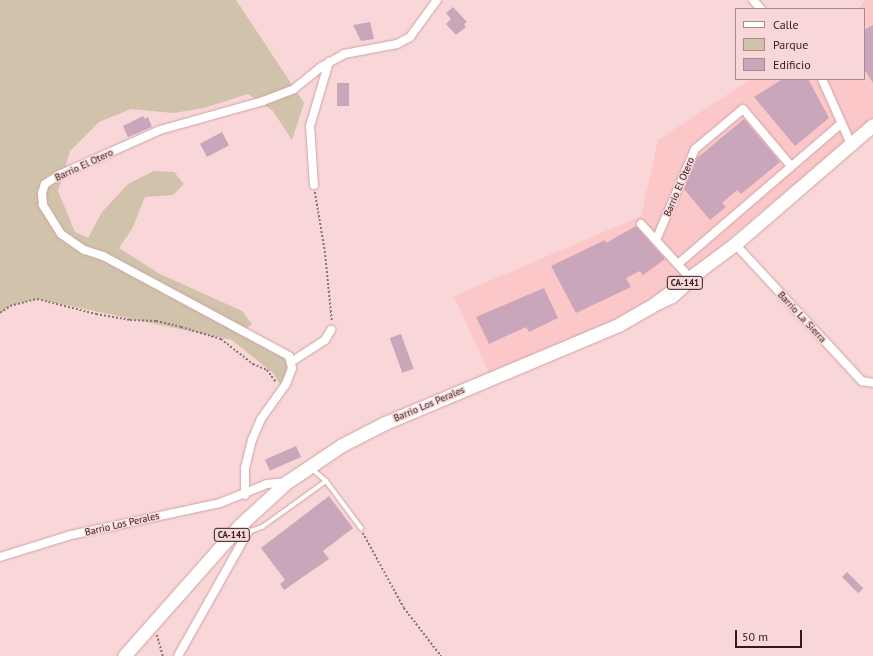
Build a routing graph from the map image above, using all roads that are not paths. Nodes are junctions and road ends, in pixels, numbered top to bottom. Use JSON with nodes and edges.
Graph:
{"nodes":[{"id":1,"x":437,"y":0,"type":"edge"},
{"id":2,"x":753,"y":0,"type":"edge"},
{"id":3,"x":760,"y":8,"type":"edge"},
{"id":4,"x":329,"y":62,"type":"junction"},
{"id":5,"x":822,"y":80,"type":"edge"},
{"id":6,"x":841,"y":124,"type":"junction"},
{"id":7,"x":873,"y":125,"type":"edge"},
{"id":8,"x":850,"y":144,"type":"junction"},
{"id":9,"x":791,"y":166,"type":"junction"},
{"id":10,"x":314,"y":184,"type":"road end"},
{"id":11,"x":641,"y":224,"type":"dead end"},
{"id":12,"x":656,"y":240,"type":"junction"},
{"id":13,"x":734,"y":244,"type":"junction"},
{"id":14,"x":711,"y":262,"type":"junction"},
{"id":15,"x":678,"y":264,"type":"junction"},
{"id":16,"x":691,"y":278,"type":"junction"},
{"id":17,"x":640,"y":313,"type":"junction"},
{"id":18,"x":331,"y":330,"type":"road end"},
{"id":19,"x":291,"y":362,"type":"junction"},
{"id":20,"x":873,"y":383,"type":"edge"},
{"id":21,"x":310,"y":466,"type":"junction"},
{"id":22,"x":326,"y":481,"type":"junction"},
{"id":23,"x":287,"y":482,"type":"junction"},
{"id":24,"x":245,"y":495,"type":"junction"},
{"id":25,"x":244,"y":528,"type":"junction"},
{"id":26,"x":361,"y":528,"type":"road end"},
{"id":27,"x":0,"y":557,"type":"edge"},
{"id":28,"x":124,"y":656,"type":"edge"},
{"id":29,"x":178,"y":656,"type":"edge"}],
"edges":[{"from":1,"to":4,"type":"street","name":"Barrio El Otero"},
{"from":2,"to":3,"type":"street"},
{"from":4,"to":10,"type":"street"},
{"from":4,"to":19,"type":"street","name":"Barrio El Otero"},
{"from":5,"to":6,"type":"street"},
{"from":6,"to":8,"type":"street"},
{"from":6,"to":9,"type":"street"},
{"from":7,"to":8,"type":"main road","number":"CA-141"},
{"from":8,"to":13,"type":"main road","number":"CA-141"},
{"from":9,"to":12,"type":"street","name":"Barrio El Otero"},
{"from":9,"to":15,"type":"street"},
{"from":11,"to":12,"type":"street"},
{"from":12,"to":15,"type":"street"},
{"from":13,"to":14,"type":"main road","number":"CA-141"},
{"from":13,"to":20,"type":"street","name":"Barrio La Sierra"},
{"from":14,"to":16,"type":"main road","number":"CA-141"},
{"from":14,"to":17,"type":"lane"},
{"from":15,"to":16,"type":"street"},
{"from":16,"to":17,"type":"main road","number":"CA-141"},
{"from":17,"to":21,"type":"main road","name":"Barrio Los Perales","number":"CA-141"},
{"from":18,"to":19,"type":"street"},
{"from":19,"to":24,"type":"street"},
{"from":21,"to":22,"type":"lane"},
{"from":21,"to":23,"type":"main road","name":"Barrio Los Perales","number":"CA-141"},
{"from":22,"to":25,"type":"lane"},
{"from":22,"to":26,"type":"lane"},
{"from":23,"to":24,"type":"street","name":"Barrio Los Perales"},
{"from":23,"to":25,"type":"main road","name":"Barrio Los Perales","number":"CA-141"},
{"from":24,"to":27,"type":"street","name":"Barrio Los Perales"},
{"from":25,"to":28,"type":"main road","name":"Barrio Los Perales","number":"CA-141"},
{"from":25,"to":29,"type":"street","name":"Barrio Los Perales"}]}
